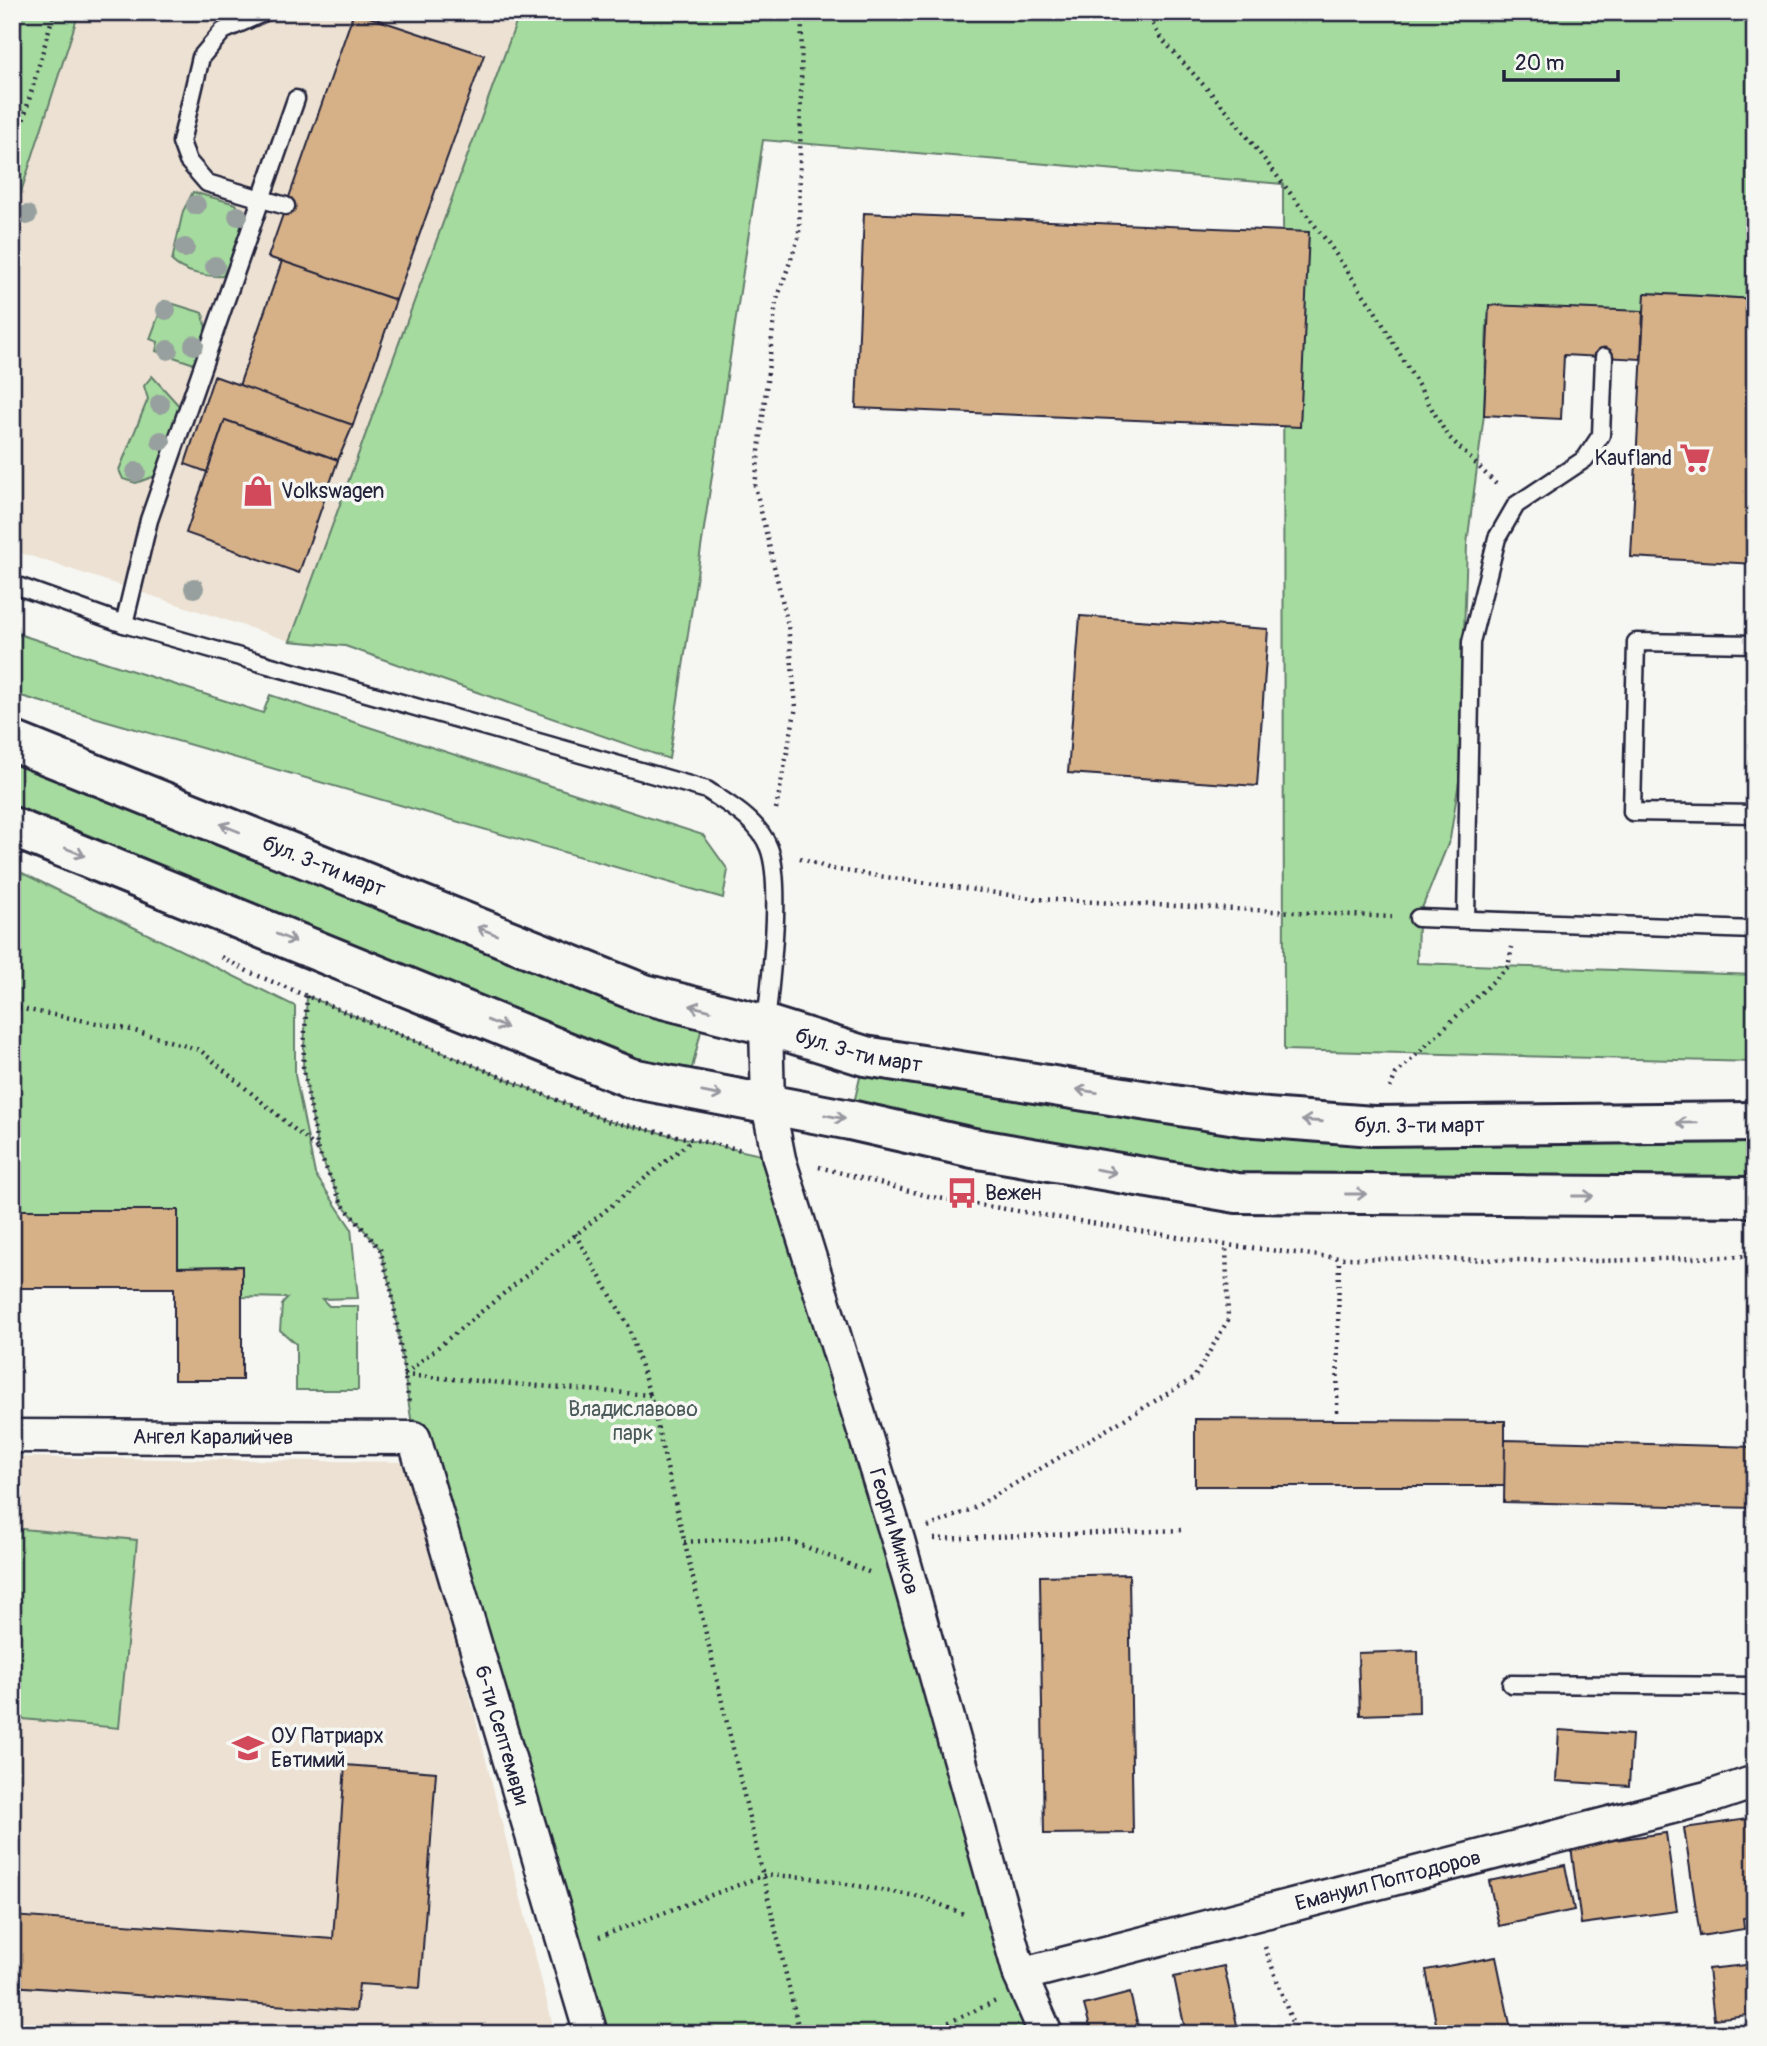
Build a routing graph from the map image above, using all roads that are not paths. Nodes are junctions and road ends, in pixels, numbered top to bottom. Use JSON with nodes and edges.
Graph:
{"nodes":[{"id":1,"x":265,"y":12,"type":"edge"},
{"id":2,"x":296,"y":99,"type":"dead end"},
{"id":3,"x":261,"y":199,"type":"junction"},
{"id":4,"x":286,"y":206,"type":"dead end"},
{"id":5,"x":1604,"y":357,"type":"dead end"},
{"id":6,"x":12,"y":584,"type":"edge"},
{"id":7,"x":124,"y":624,"type":"junction"},
{"id":8,"x":1755,"y":644,"type":"edge"},
{"id":9,"x":12,"y":741,"type":"edge"},
{"id":10,"x":1755,"y":814,"type":"edge"},
{"id":11,"x":12,"y":827,"type":"edge"},
{"id":12,"x":1418,"y":918,"type":"road end"},
{"id":13,"x":1466,"y":920,"type":"junction"},
{"id":14,"x":1755,"y":930,"type":"edge"},
{"id":15,"x":766,"y":1025,"type":"junction"},
{"id":16,"x":768,"y":1104,"type":"junction"},
{"id":17,"x":1755,"y":1122,"type":"edge"},
{"id":18,"x":1755,"y":1197,"type":"edge"},
{"id":19,"x":12,"y":1436,"type":"edge"},
{"id":20,"x":414,"y":1438,"type":"joint"},
{"id":21,"x":1511,"y":1684,"type":"dead end"},
{"id":22,"x":1755,"y":1686,"type":"edge"},
{"id":23,"x":1755,"y":1782,"type":"edge"},
{"id":24,"x":1023,"y":1982,"type":"junction"},
{"id":25,"x":591,"y":2034,"type":"edge"},
{"id":26,"x":1046,"y":2034,"type":"edge"}],
"edges":[{"from":1,"to":3,"type":"lane"},
{"from":2,"to":3,"type":"lane"},
{"from":3,"to":4,"type":"lane"},
{"from":3,"to":7,"type":"lane"},
{"from":5,"to":13,"type":"lane"},
{"from":6,"to":7,"type":"lane"},
{"from":7,"to":15,"type":"lane"},
{"from":8,"to":10,"type":"lane"},
{"from":15,"to":9,"type":"street","name":"бул. 3-ти март","one_way":true},
{"from":11,"to":16,"type":"street","one_way":true},
{"from":12,"to":13,"type":"lane"},
{"from":13,"to":14,"type":"lane"},
{"from":15,"to":16,"type":"street","name":"Георги Минков"},
{"from":17,"to":15,"type":"street","name":"бул. 3-ти март","one_way":true},
{"from":16,"to":18,"type":"street","one_way":true},
{"from":16,"to":24,"type":"street","name":"Георги Минков"},
{"from":19,"to":20,"type":"street","name":"Ангел Каралийчев"},
{"from":20,"to":25,"type":"street","name":"6-ти Септември"},
{"from":21,"to":22,"type":"lane"},
{"from":23,"to":24,"type":"street","name":"Емануил Поптодоров"},
{"from":24,"to":26,"type":"street","name":"Георги Минков"}]}
